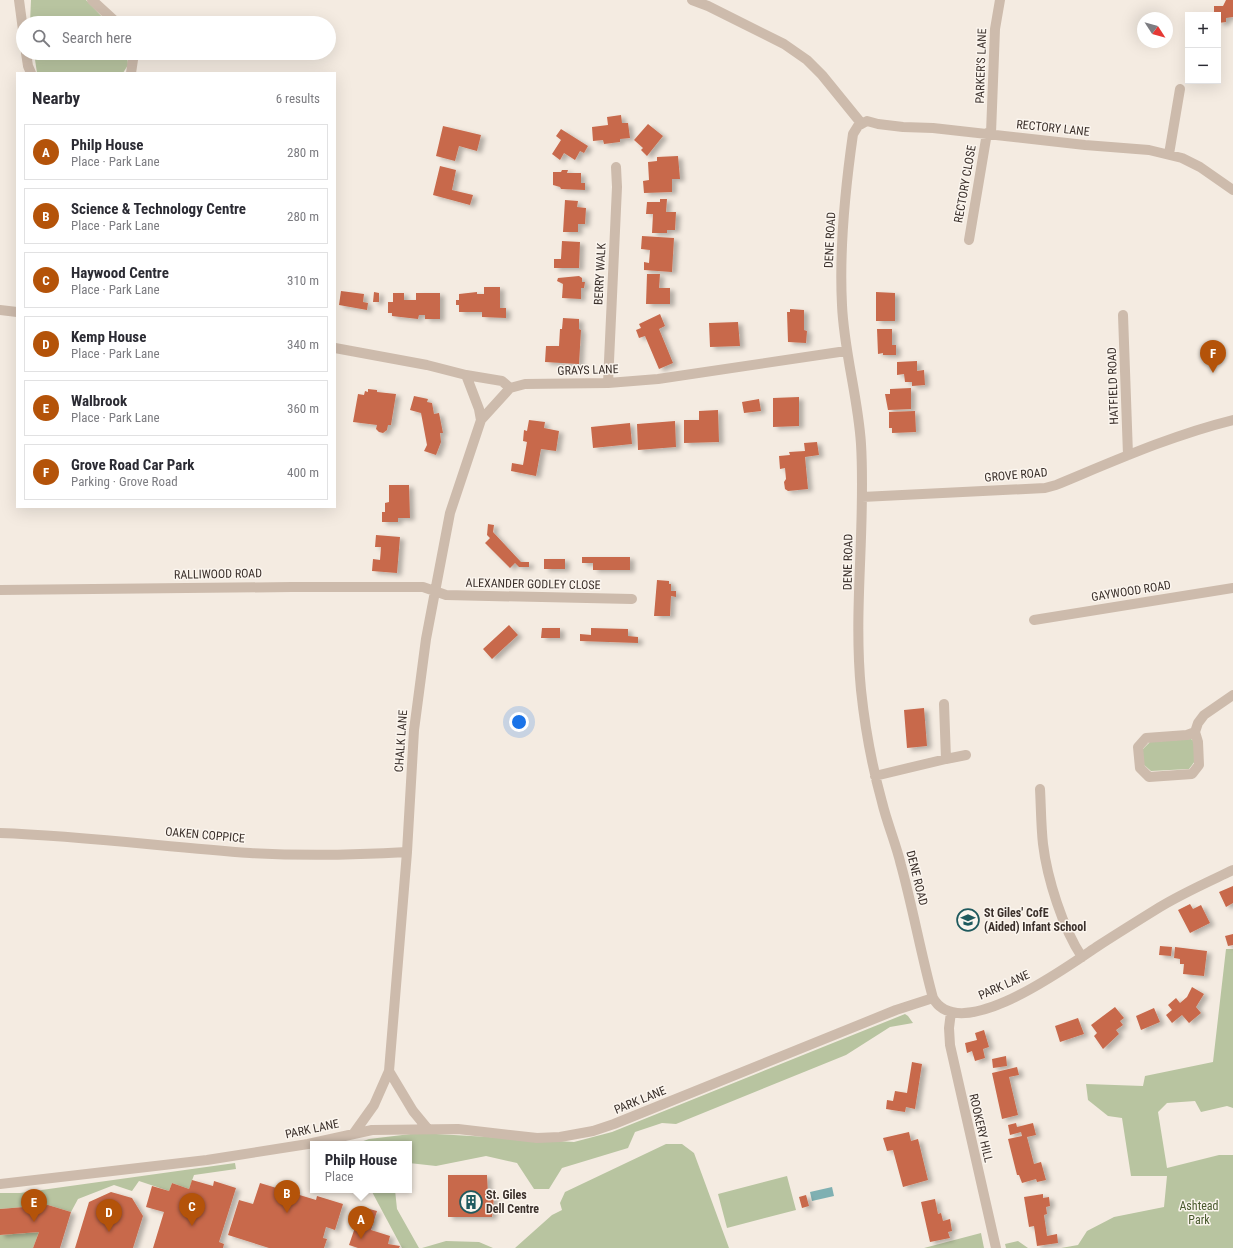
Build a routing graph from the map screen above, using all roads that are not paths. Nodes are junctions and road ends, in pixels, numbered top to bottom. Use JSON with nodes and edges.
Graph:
{"nodes":[{"id":1,"x":19,"y":0,"type":"edge"},
{"id":2,"x":92,"y":0,"type":"edge"},
{"id":3,"x":692,"y":0,"type":"edge"},
{"id":4,"x":1000,"y":0,"type":"edge"},
{"id":5,"x":709,"y":3,"type":"edge"},
{"id":6,"x":21,"y":16,"type":"edge"},
{"id":7,"x":109,"y":16,"type":"edge"},
{"id":8,"x":27,"y":60,"type":"edge"},
{"id":9,"x":133,"y":60,"type":"edge"},
{"id":10,"x":31,"y":72,"type":"edge"},
{"id":11,"x":131,"y":72,"type":"edge"},
{"id":12,"x":1180,"y":89,"type":"dead end"},
{"id":13,"x":861,"y":124,"type":"junction"},
{"id":14,"x":989,"y":133,"type":"junction"},
{"id":15,"x":1169,"y":154,"type":"junction"},
{"id":16,"x":616,"y":167,"type":"dead end"},
{"id":17,"x":1233,"y":190,"type":"edge"},
{"id":18,"x":969,"y":240,"type":"dead end"},
{"id":19,"x":0,"y":310,"type":"edge"},
{"id":20,"x":16,"y":312,"type":"edge"},
{"id":21,"x":1123,"y":315,"type":"dead end"},
{"id":22,"x":336,"y":348,"type":"edge"},
{"id":23,"x":846,"y":351,"type":"junction"},
{"id":24,"x":466,"y":374,"type":"junction"},
{"id":25,"x":608,"y":383,"type":"junction"},
{"id":26,"x":510,"y":388,"type":"junction"},
{"id":27,"x":481,"y":420,"type":"junction"},
{"id":28,"x":1233,"y":420,"type":"edge"},
{"id":29,"x":1128,"y":455,"type":"junction"},
{"id":30,"x":862,"y":497,"type":"junction"},
{"id":31,"x":1233,"y":588,"type":"edge"},
{"id":32,"x":0,"y":590,"type":"edge"},
{"id":33,"x":435,"y":590,"type":"junction"},
{"id":34,"x":632,"y":599,"type":"dead end"},
{"id":35,"x":1034,"y":620,"type":"dead end"},
{"id":36,"x":1229,"y":698,"type":"edge"},
{"id":37,"x":944,"y":704,"type":"dead end"},
{"id":38,"x":1195,"y":732,"type":"junction"},
{"id":39,"x":966,"y":755,"type":"dead end"},
{"id":40,"x":946,"y":759,"type":"junction"},
{"id":41,"x":875,"y":776,"type":"junction"},
{"id":42,"x":1040,"y":789,"type":"dead end"},
{"id":43,"x":0,"y":833,"type":"edge"},
{"id":44,"x":408,"y":852,"type":"junction"},
{"id":45,"x":1233,"y":870,"type":"edge"},
{"id":46,"x":1082,"y":957,"type":"junction"},
{"id":47,"x":932,"y":998,"type":"junction"},
{"id":48,"x":951,"y":1012,"type":"junction"},
{"id":49,"x":389,"y":1071,"type":"junction"},
{"id":50,"x":427,"y":1128,"type":"junction"},
{"id":51,"x":354,"y":1133,"type":"junction"},
{"id":52,"x":321,"y":1141,"type":"edge"},
{"id":53,"x":310,"y":1144,"type":"edge"},
{"id":54,"x":0,"y":1184,"type":"edge"},
{"id":55,"x":996,"y":1248,"type":"edge"}],
"edges":[{"from":1,"to":6,"type":"street"},
{"from":2,"to":7,"type":"street"},
{"from":3,"to":5,"type":"street"},
{"from":4,"to":14,"type":"street","name":"PARKER'S LANE"},
{"from":5,"to":13,"type":"street"},
{"from":8,"to":10,"type":"street"},
{"from":9,"to":11,"type":"street"},
{"from":12,"to":15,"type":"street"},
{"from":13,"to":14,"type":"street","name":"RECTORY LANE"},
{"from":13,"to":23,"type":"street","name":"DENE ROAD"},
{"from":14,"to":15,"type":"street","name":"RECTORY LANE"},
{"from":14,"to":18,"type":"street","name":"RECTORY CLOSE"},
{"from":15,"to":17,"type":"street","name":"RECTORY LANE"},
{"from":16,"to":25,"type":"street","name":"BERRY WALK"},
{"from":19,"to":20,"type":"street"},
{"from":21,"to":29,"type":"street","name":"HATFIELD ROAD"},
{"from":22,"to":24,"type":"street"},
{"from":23,"to":25,"type":"street","name":"GRAYS LANE"},
{"from":23,"to":30,"type":"street","name":"DENE ROAD"},
{"from":24,"to":26,"type":"street"},
{"from":24,"to":27,"type":"street"},
{"from":25,"to":26,"type":"street","name":"GRAYS LANE"},
{"from":26,"to":27,"type":"street","name":"CHALK LANE"},
{"from":27,"to":33,"type":"street","name":"CHALK LANE"},
{"from":28,"to":29,"type":"street","name":"GROVE ROAD"},
{"from":29,"to":30,"type":"street","name":"GROVE ROAD"},
{"from":30,"to":41,"type":"street","name":"DENE ROAD"},
{"from":31,"to":35,"type":"street","name":"GAYWOOD ROAD"},
{"from":32,"to":33,"type":"street","name":"RALLIWOOD ROAD"},
{"from":33,"to":34,"type":"street","name":"ALEXANDER GODLEY CLOSE"},
{"from":33,"to":44,"type":"street","name":"CHALK LANE"},
{"from":36,"to":38,"type":"street"},
{"from":37,"to":40,"type":"street"},
{"from":38,"to":38,"type":"street"},
{"from":39,"to":40,"type":"street"},
{"from":40,"to":41,"type":"street"},
{"from":41,"to":47,"type":"street","name":"DENE ROAD"},
{"from":42,"to":46,"type":"street"},
{"from":43,"to":44,"type":"street","name":"OAKEN COPPICE"},
{"from":44,"to":49,"type":"street","name":"CHALK LANE"},
{"from":45,"to":46,"type":"street","name":"PARK LANE"},
{"from":46,"to":48,"type":"street","name":"PARK LANE"},
{"from":47,"to":48,"type":"street"},
{"from":47,"to":50,"type":"street","name":"PARK LANE"},
{"from":48,"to":55,"type":"street","name":"ROOKERY HILL"},
{"from":49,"to":50,"type":"street"},
{"from":49,"to":51,"type":"street","name":"CHALK LANE"},
{"from":50,"to":51,"type":"street","name":"PARK LANE"},
{"from":51,"to":52,"type":"street","name":"PARK LANE"},
{"from":53,"to":54,"type":"street","name":"PARK LANE"}]}
